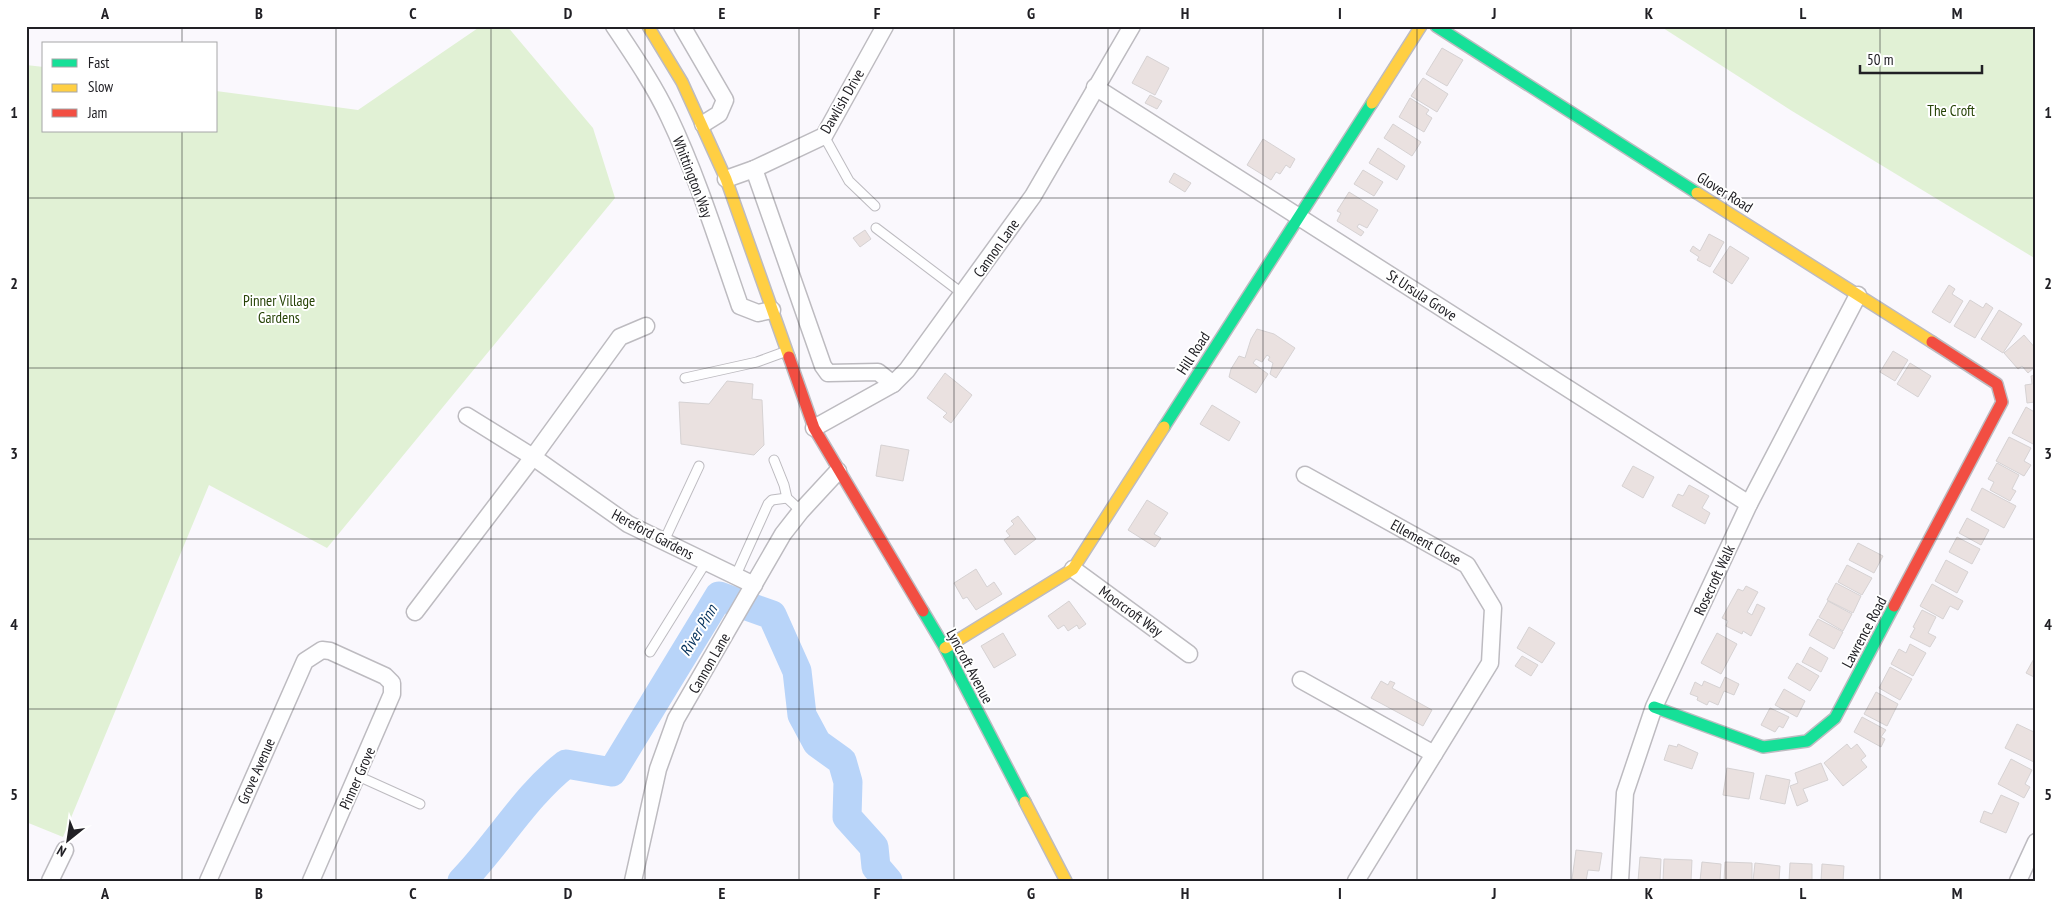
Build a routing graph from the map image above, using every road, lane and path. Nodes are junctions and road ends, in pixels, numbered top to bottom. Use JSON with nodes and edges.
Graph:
{"nodes":[{"id":1,"x":614,"y":26,"type":"edge"},
{"id":2,"x":648,"y":26,"type":"edge"},
{"id":3,"x":682,"y":26,"type":"edge"},
{"id":4,"x":885,"y":26,"type":"edge"},
{"id":5,"x":1132,"y":26,"type":"edge"},
{"id":6,"x":1421,"y":26,"type":"edge"},
{"id":7,"x":1436,"y":26,"type":"edge"},
{"id":8,"x":1095,"y":87,"type":"junction"},
{"id":9,"x":703,"y":124,"type":"junction"},
{"id":10,"x":824,"y":136,"type":"junction"},
{"id":11,"x":754,"y":169,"type":"junction"},
{"id":12,"x":726,"y":179,"type":"junction"},
{"id":13,"x":875,"y":206,"type":"dead end"},
{"id":14,"x":1298,"y":216,"type":"junction"},
{"id":15,"x":876,"y":228,"type":"dead end"},
{"id":16,"x":963,"y":294,"type":"junction"},
{"id":17,"x":1858,"y":295,"type":"junction"},
{"id":18,"x":772,"y":310,"type":"junction"},
{"id":19,"x":646,"y":326,"type":"dead end"},
{"id":20,"x":787,"y":351,"type":"junction"},
{"id":21,"x":685,"y":378,"type":"dead end"},
{"id":22,"x":893,"y":384,"type":"junction"},
{"id":23,"x":1997,"y":384,"type":"joint"},
{"id":24,"x":467,"y":416,"type":"dead end"},
{"id":25,"x":814,"y":428,"type":"junction"},
{"id":26,"x":533,"y":456,"type":"junction"},
{"id":27,"x":774,"y":460,"type":"dead end"},
{"id":28,"x":699,"y":466,"type":"dead end"},
{"id":29,"x":838,"y":471,"type":"junction"},
{"id":30,"x":1305,"y":475,"type":"dead end"},
{"id":31,"x":787,"y":498,"type":"junction"},
{"id":32,"x":1750,"y":504,"type":"junction"},
{"id":33,"x":801,"y":511,"type":"junction"},
{"id":34,"x":664,"y":541,"type":"junction"},
{"id":35,"x":706,"y":562,"type":"junction"},
{"id":36,"x":1073,"y":569,"type":"junction"},
{"id":37,"x":736,"y":575,"type":"junction"},
{"id":38,"x":751,"y":591,"type":"junction"},
{"id":39,"x":415,"y":612,"type":"dead end"},
{"id":40,"x":945,"y":648,"type":"junction"},
{"id":41,"x":650,"y":652,"type":"dead end"},
{"id":42,"x":1189,"y":654,"type":"dead end"},
{"id":43,"x":304,"y":661,"type":"joint"},
{"id":44,"x":1301,"y":680,"type":"dead end"},
{"id":45,"x":1654,"y":707,"type":"junction"},
{"id":46,"x":1434,"y":754,"type":"junction"},
{"id":47,"x":358,"y":776,"type":"junction"},
{"id":48,"x":420,"y":804,"type":"dead end"},
{"id":49,"x":2036,"y":842,"type":"edge"},
{"id":50,"x":65,"y":850,"type":"dead end"},
{"id":51,"x":50,"y":881,"type":"edge"},
{"id":52,"x":208,"y":881,"type":"edge"},
{"id":53,"x":311,"y":881,"type":"edge"},
{"id":54,"x":633,"y":881,"type":"edge"},
{"id":55,"x":1066,"y":881,"type":"edge"},
{"id":56,"x":1356,"y":881,"type":"edge"},
{"id":57,"x":1620,"y":881,"type":"edge"},
{"id":58,"x":2018,"y":881,"type":"edge"}],
"edges":[{"from":1,"to":18,"type":"street","name":"Whittington Way"},
{"from":2,"to":9,"type":"street","name":"Whittington Way"},
{"from":3,"to":9,"type":"street","name":"Whittington Way"},
{"from":4,"to":10,"type":"street","name":"Dawlish Drive"},
{"from":5,"to":8,"type":"street","name":"Cannon Lane"},
{"from":6,"to":14,"type":"street","name":"Hill Road"},
{"from":7,"to":17,"type":"street","name":"Glover Road"},
{"from":8,"to":14,"type":"street","name":"St Ursula Grove"},
{"from":8,"to":16,"type":"street","name":"Cannon Lane"},
{"from":9,"to":12,"type":"street","name":"Whittington Way"},
{"from":10,"to":11,"type":"street","name":"Dawlish Drive"},
{"from":10,"to":13,"type":"lane"},
{"from":11,"to":12,"type":"street","name":"Dawlish Drive"},
{"from":11,"to":22,"type":"street"},
{"from":12,"to":18,"type":"street","name":"Whittington Way"},
{"from":14,"to":32,"type":"street","name":"St Ursula Grove"},
{"from":14,"to":36,"type":"street","name":"Hill Road"},
{"from":15,"to":16,"type":"lane"},
{"from":16,"to":22,"type":"street","name":"Cannon Lane"},
{"from":17,"to":23,"type":"street","name":"Glover Road"},
{"from":17,"to":32,"type":"street","name":"Rosecroft Walk"},
{"from":18,"to":20,"type":"street","name":"Whittington Way"},
{"from":19,"to":26,"type":"street"},
{"from":20,"to":21,"type":"lane"},
{"from":20,"to":25,"type":"street","name":"Whittington Way"},
{"from":22,"to":25,"type":"street","name":"Cannon Lane"},
{"from":23,"to":45,"type":"street","name":"Lawrence Road"},
{"from":24,"to":26,"type":"street","name":"Hereford Gardens"},
{"from":25,"to":29,"type":"street","name":"Whittington Way"},
{"from":26,"to":34,"type":"street","name":"Hereford Gardens"},
{"from":26,"to":39,"type":"street"},
{"from":27,"to":31,"type":"lane"},
{"from":28,"to":34,"type":"lane"},
{"from":29,"to":33,"type":"street","name":"Cannon Lane"},
{"from":29,"to":40,"type":"street","name":"Lyncroft Avenue"},
{"from":30,"to":46,"type":"street","name":"Ellement Close"},
{"from":31,"to":33,"type":"lane"},
{"from":31,"to":37,"type":"lane"},
{"from":32,"to":45,"type":"street","name":"Rosecroft Walk"},
{"from":33,"to":38,"type":"street","name":"Cannon Lane"},
{"from":34,"to":35,"type":"street","name":"Hereford Gardens"},
{"from":35,"to":37,"type":"street","name":"Hereford Gardens"},
{"from":35,"to":41,"type":"lane"},
{"from":36,"to":40,"type":"street","name":"Hill Road"},
{"from":36,"to":42,"type":"street","name":"Moorcroft Way"},
{"from":37,"to":38,"type":"street","name":"Hereford Gardens"},
{"from":38,"to":54,"type":"street","name":"Cannon Lane"},
{"from":40,"to":55,"type":"street","name":"Lyncroft Avenue"},
{"from":43,"to":47,"type":"street","name":"Pinner Grove"},
{"from":43,"to":52,"type":"street","name":"Grove Avenue"},
{"from":44,"to":46,"type":"street"},
{"from":45,"to":57,"type":"street","name":"Rosecroft Walk"},
{"from":46,"to":56,"type":"street","name":"Ellement Close"},
{"from":47,"to":48,"type":"lane"},
{"from":47,"to":53,"type":"street","name":"Pinner Grove"},
{"from":49,"to":58,"type":"street"},
{"from":50,"to":51,"type":"street"}]}
